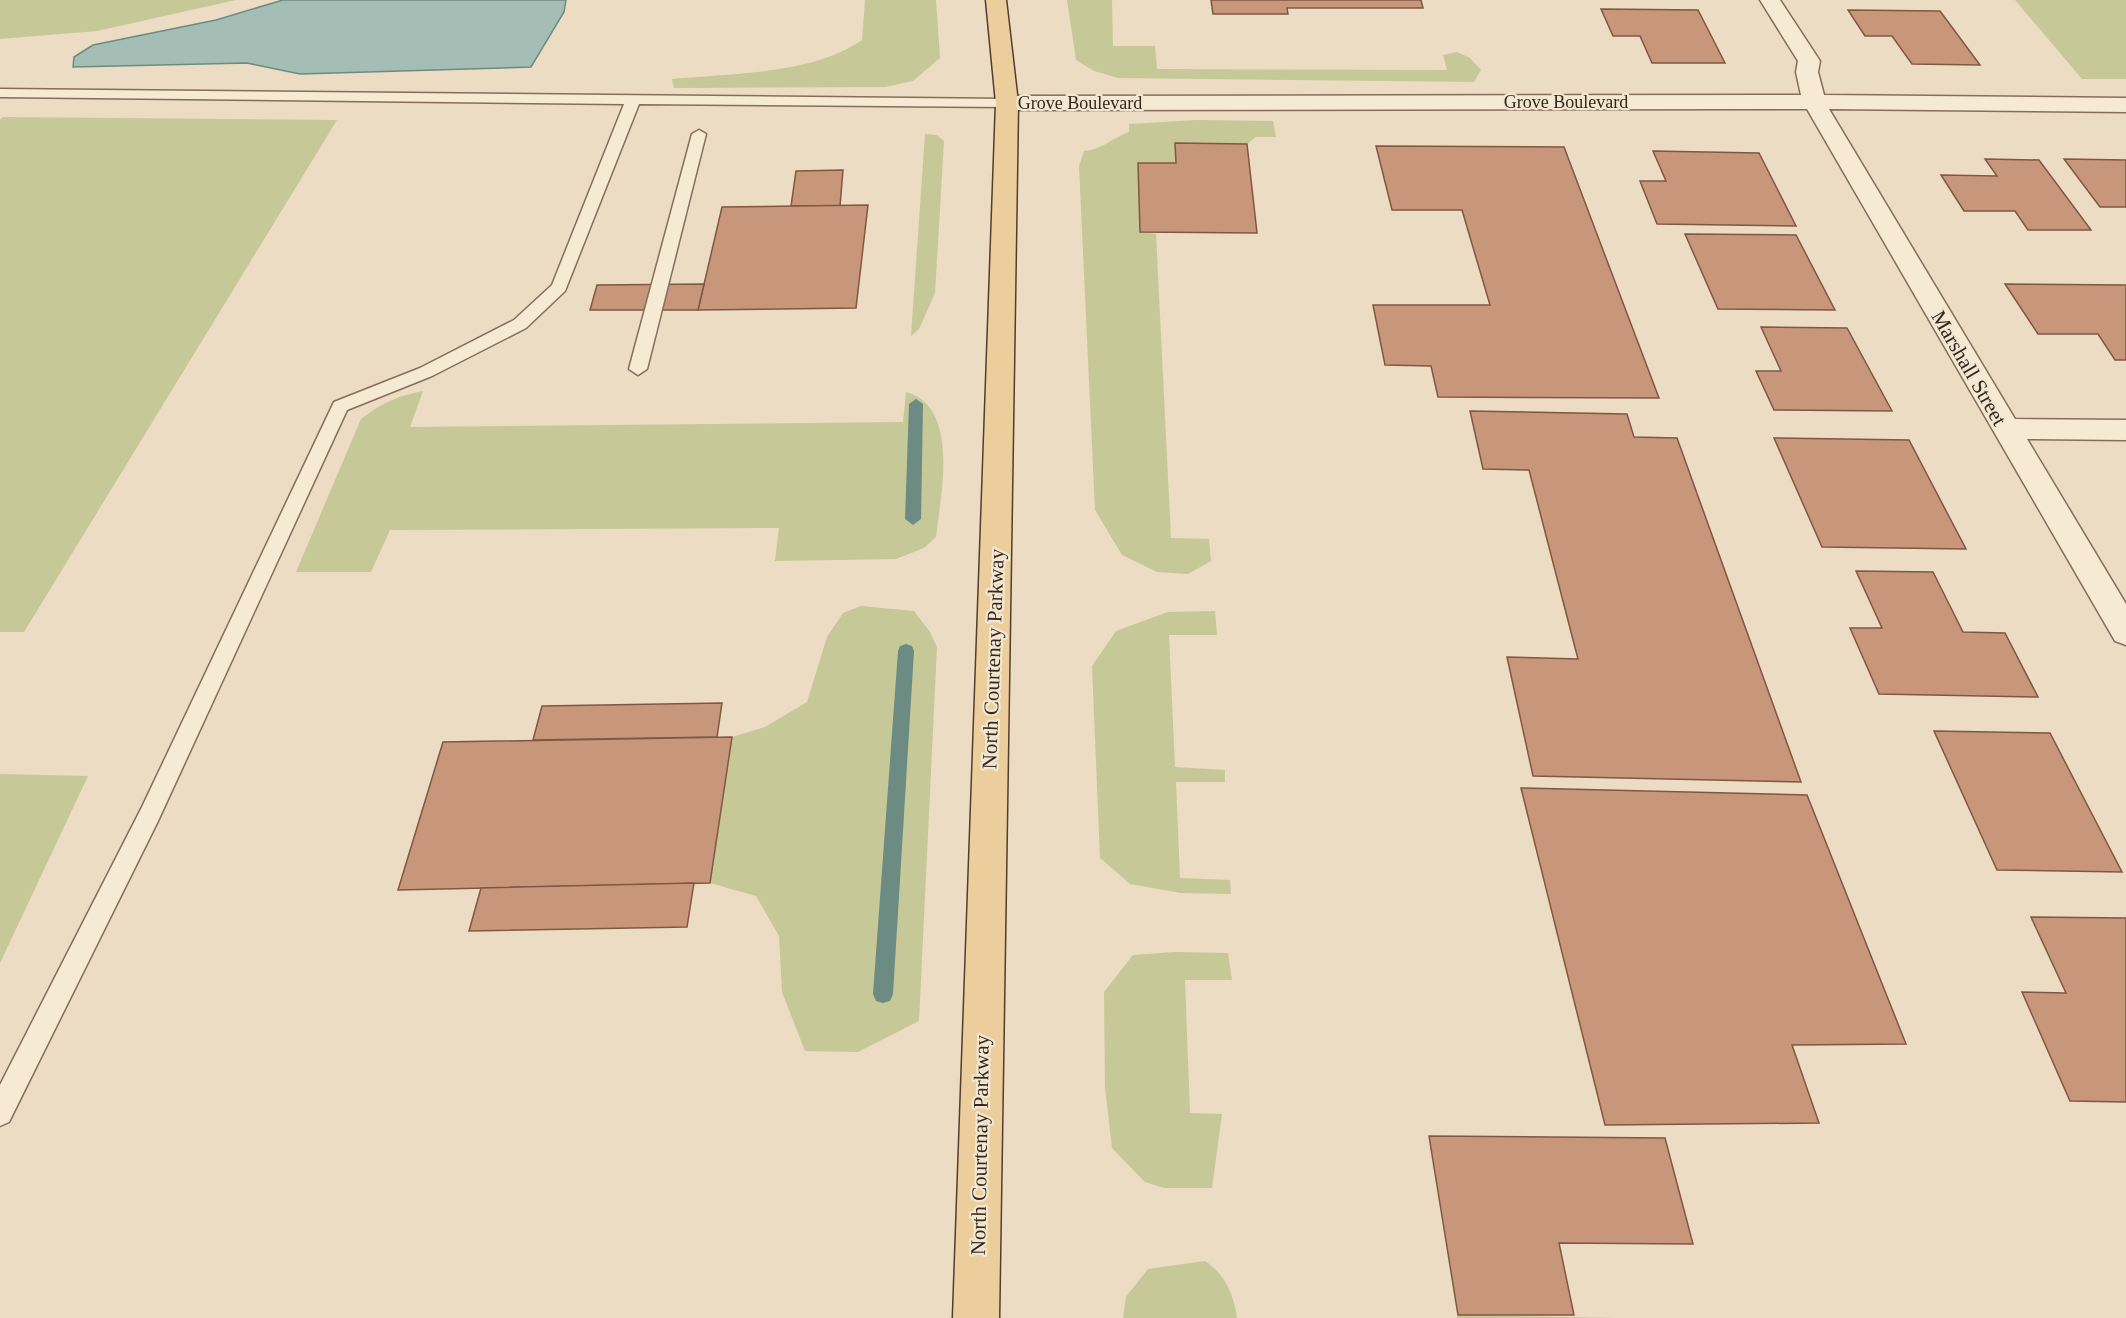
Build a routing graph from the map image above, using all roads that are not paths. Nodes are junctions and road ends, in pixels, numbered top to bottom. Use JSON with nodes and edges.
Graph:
{"nodes":[{"id":1,"x":996,"y":0,"type":"edge"},
{"id":2,"x":1770,"y":0,"type":"edge"},
{"id":3,"x":0,"y":93,"type":"edge"},
{"id":4,"x":633,"y":100,"type":"junction"},
{"id":5,"x":1814,"y":102,"type":"junction"},
{"id":6,"x":1007,"y":103,"type":"junction"},
{"id":7,"x":2126,"y":105,"type":"edge"},
{"id":8,"x":699,"y":134,"type":"dead end"},
{"id":9,"x":638,"y":369,"type":"dead end"},
{"id":10,"x":2005,"y":429,"type":"junction"},
{"id":11,"x":2126,"y":430,"type":"edge"},
{"id":12,"x":2126,"y":632,"type":"edge"},
{"id":13,"x":0,"y":1113,"type":"edge"},
{"id":14,"x":976,"y":1318,"type":"edge"}],
"edges":[{"from":1,"to":6,"type":"main road","name":"North Courtenay Parkway"},
{"from":2,"to":5,"type":"street","name":"Marshall Street"},
{"from":3,"to":4,"type":"lane"},
{"from":4,"to":6,"type":"lane"},
{"from":4,"to":13,"type":"lane"},
{"from":5,"to":6,"type":"street","name":"Grove Boulevard"},
{"from":5,"to":7,"type":"street","name":"Grove Boulevard"},
{"from":5,"to":10,"type":"street","name":"Marshall Street"},
{"from":6,"to":14,"type":"main road","name":"North Courtenay Parkway"},
{"from":8,"to":9,"type":"lane"},
{"from":10,"to":11,"type":"street"},
{"from":10,"to":12,"type":"street","name":"Marshall Street"}]}
